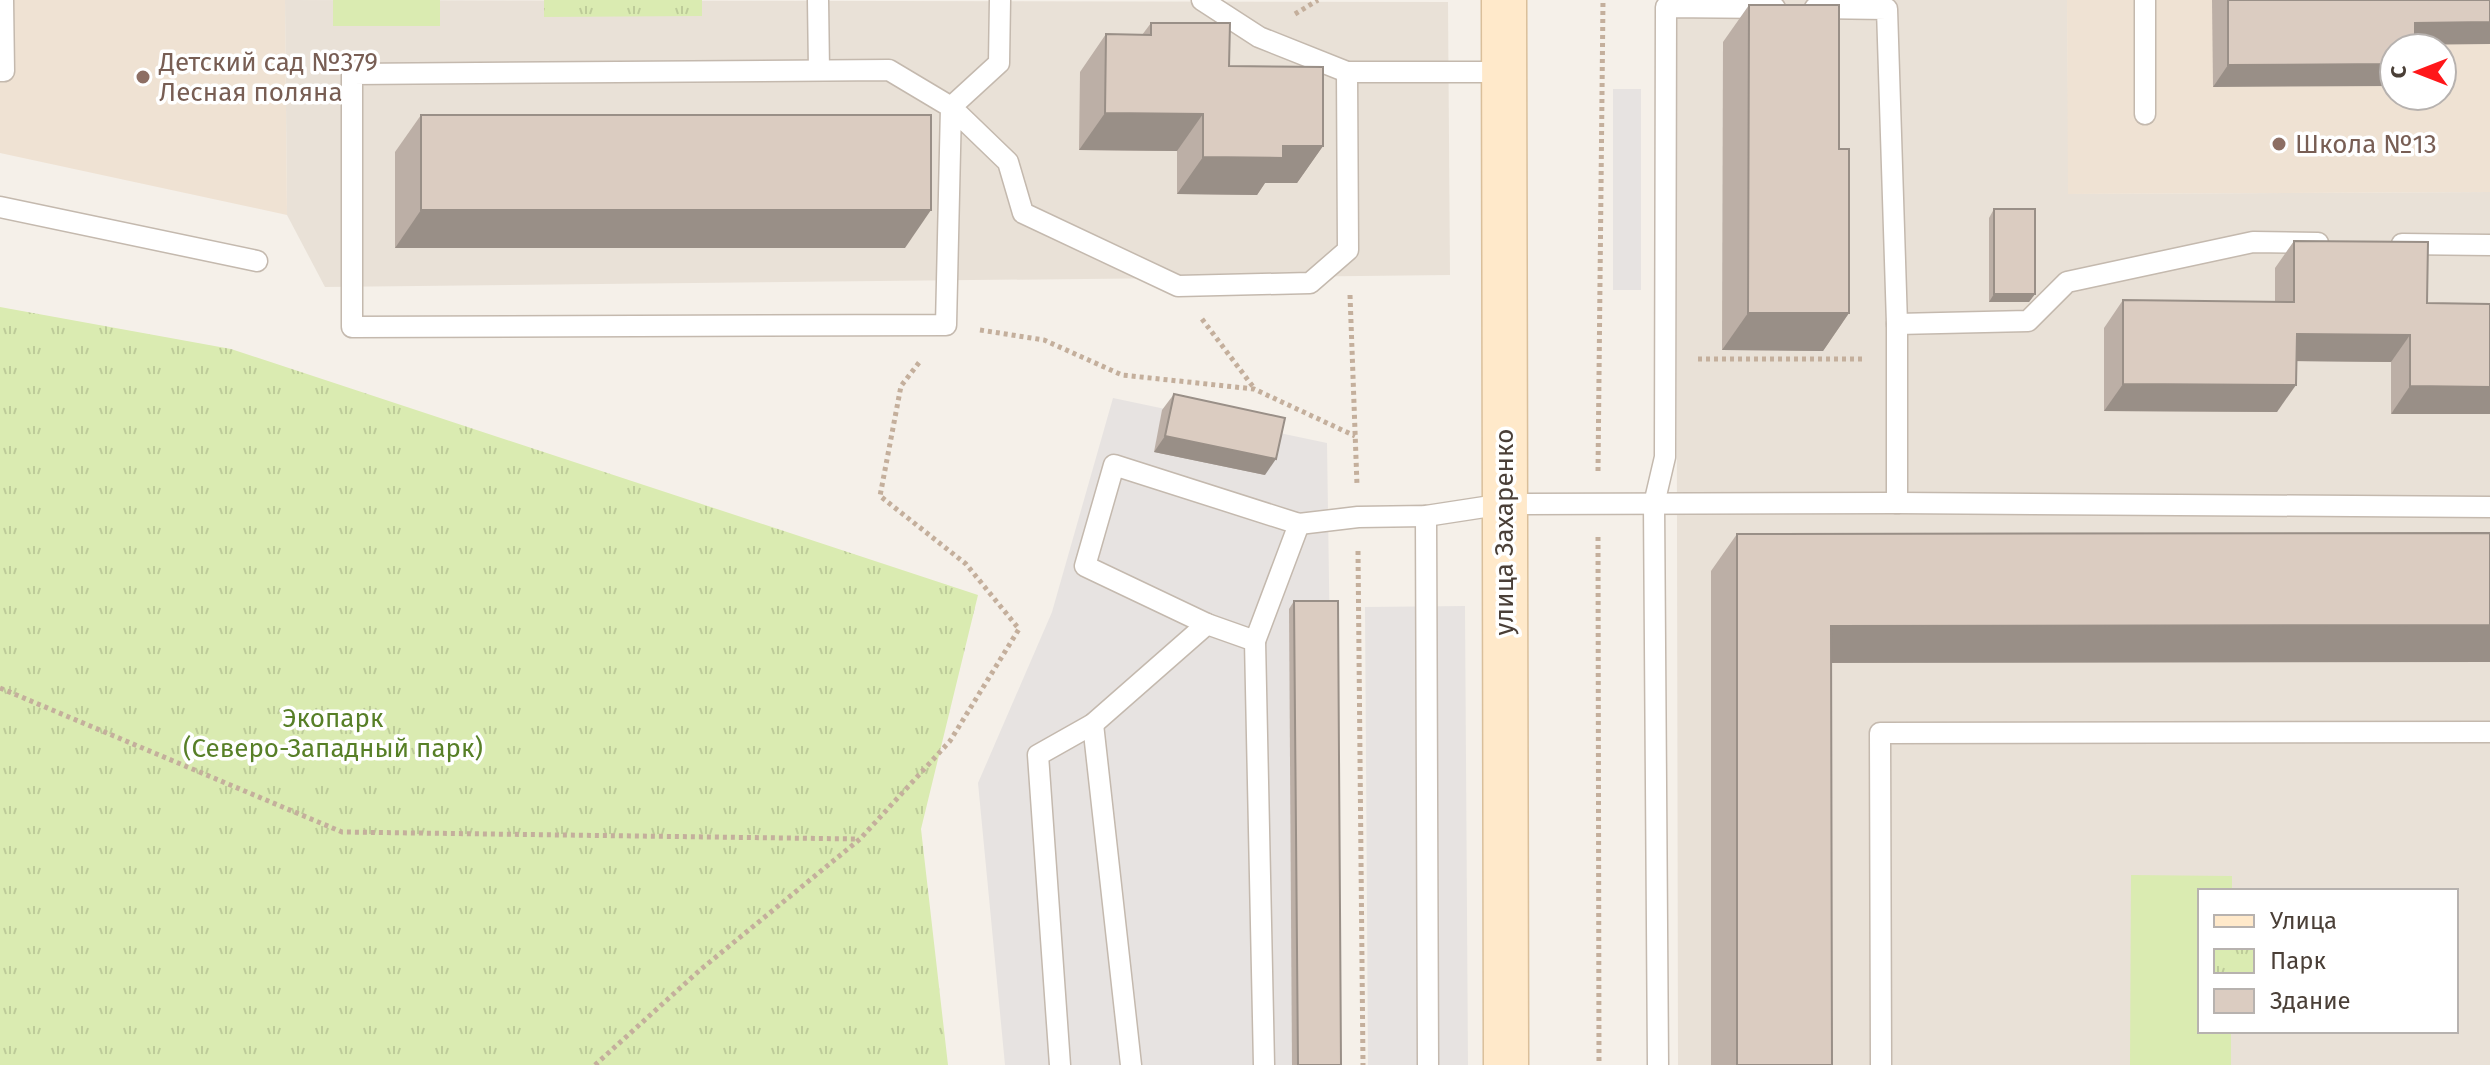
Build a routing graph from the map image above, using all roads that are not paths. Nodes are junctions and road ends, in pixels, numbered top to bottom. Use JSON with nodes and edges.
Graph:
{"nodes":[{"id":1,"x":3,"y":0,"type":"edge"},
{"id":2,"x":818,"y":0,"type":"edge"},
{"id":3,"x":1000,"y":0,"type":"edge"},
{"id":4,"x":1202,"y":0,"type":"edge"},
{"id":5,"x":1504,"y":0,"type":"edge"},
{"id":6,"x":2145,"y":0,"type":"edge"},
{"id":7,"x":819,"y":70,"type":"junction"},
{"id":8,"x":0,"y":71,"type":"edge"},
{"id":9,"x":1347,"y":72,"type":"junction"},
{"id":10,"x":1503,"y":72,"type":"junction"},
{"id":11,"x":951,"y":107,"type":"junction"},
{"id":12,"x":2145,"y":114,"type":"dead end"},
{"id":13,"x":0,"y":207,"type":"edge"},
{"id":14,"x":2332,"y":243,"type":"edge"},
{"id":15,"x":2379,"y":244,"type":"edge"},
{"id":16,"x":2490,"y":245,"type":"edge"},
{"id":17,"x":257,"y":261,"type":"dead end"},
{"id":18,"x":1897,"y":324,"type":"junction"},
{"id":19,"x":1897,"y":503,"type":"junction"},
{"id":20,"x":1504,"y":504,"type":"junction"},
{"id":21,"x":1654,"y":504,"type":"junction"},
{"id":22,"x":2490,"y":507,"type":"edge"},
{"id":23,"x":1426,"y":516,"type":"junction"},
{"id":24,"x":1299,"y":524,"type":"junction"},
{"id":25,"x":1207,"y":624,"type":"junction"},
{"id":26,"x":1255,"y":641,"type":"junction"},
{"id":27,"x":1093,"y":724,"type":"junction"},
{"id":28,"x":2490,"y":732,"type":"edge"},
{"id":29,"x":1060,"y":1065,"type":"edge"},
{"id":30,"x":1131,"y":1065,"type":"edge"},
{"id":31,"x":1264,"y":1065,"type":"edge"},
{"id":32,"x":1428,"y":1065,"type":"edge"},
{"id":33,"x":1506,"y":1065,"type":"edge"},
{"id":34,"x":1658,"y":1065,"type":"edge"},
{"id":35,"x":1881,"y":1065,"type":"edge"}],
"edges":[{"from":1,"to":8,"type":"lane"},
{"from":2,"to":7,"type":"lane"},
{"from":3,"to":11,"type":"lane"},
{"from":4,"to":9,"type":"lane"},
{"from":5,"to":10,"type":"street","name":"улица Захаренко"},
{"from":6,"to":12,"type":"lane"},
{"from":7,"to":11,"type":"lane"},
{"from":7,"to":11,"type":"lane"},
{"from":9,"to":10,"type":"lane"},
{"from":9,"to":11,"type":"lane"},
{"from":10,"to":20,"type":"street","name":"улица Захаренко"},
{"from":13,"to":17,"type":"lane"},
{"from":14,"to":18,"type":"lane"},
{"from":15,"to":16,"type":"lane"},
{"from":18,"to":19,"type":"lane"},
{"from":18,"to":21,"type":"lane"},
{"from":19,"to":21,"type":"lane"},
{"from":19,"to":22,"type":"lane"},
{"from":20,"to":21,"type":"lane"},
{"from":20,"to":23,"type":"lane"},
{"from":20,"to":33,"type":"street","name":"улица Захаренко"},
{"from":21,"to":34,"type":"lane"},
{"from":23,"to":24,"type":"lane"},
{"from":23,"to":32,"type":"lane"},
{"from":24,"to":25,"type":"lane"},
{"from":24,"to":26,"type":"lane"},
{"from":25,"to":26,"type":"lane"},
{"from":25,"to":27,"type":"lane"},
{"from":26,"to":31,"type":"lane"},
{"from":27,"to":29,"type":"lane"},
{"from":27,"to":30,"type":"lane"},
{"from":28,"to":35,"type":"lane"}]}
